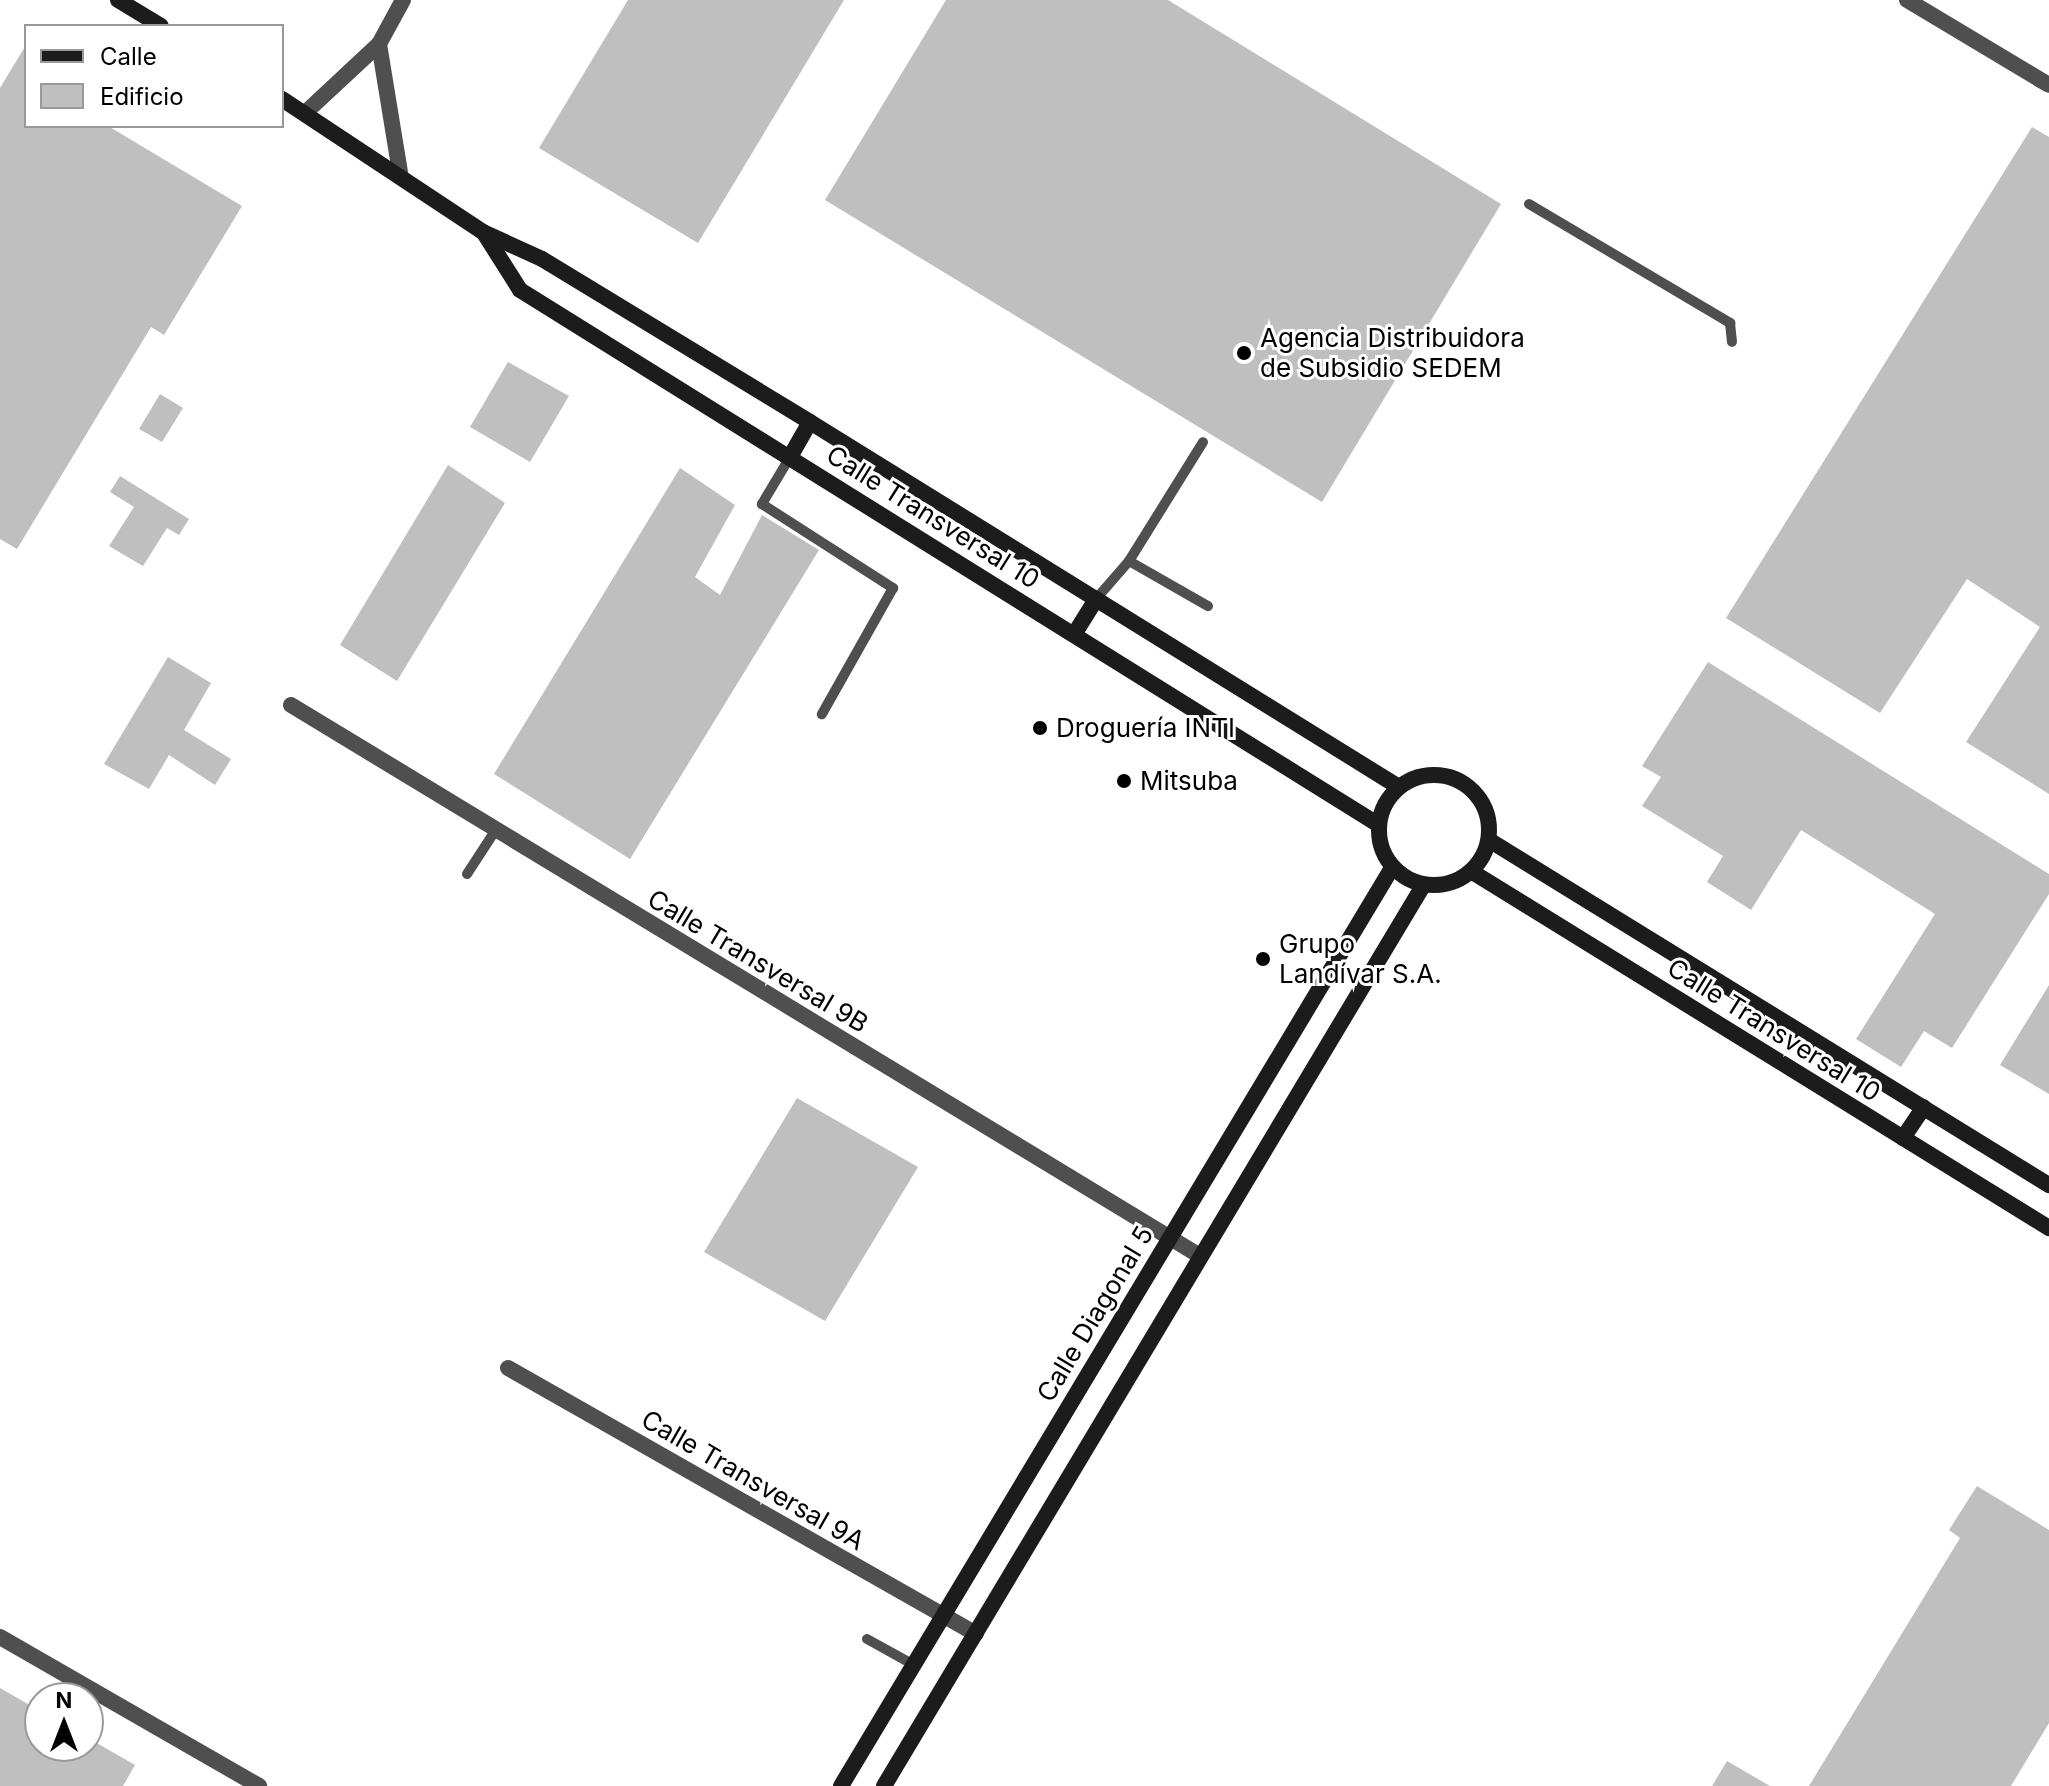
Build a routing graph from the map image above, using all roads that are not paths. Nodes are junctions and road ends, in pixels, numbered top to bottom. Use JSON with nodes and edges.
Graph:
{"nodes":[{"id":1,"x":118,"y":0,"type":"edge"},
{"id":2,"x":403,"y":0,"type":"edge"},
{"id":3,"x":1907,"y":0,"type":"edge"},
{"id":4,"x":158,"y":24,"type":"edge"},
{"id":5,"x":379,"y":44,"type":"junction"},
{"id":6,"x":2049,"y":85,"type":"edge"},
{"id":7,"x":284,"y":100,"type":"edge"},
{"id":8,"x":305,"y":113,"type":"junction"},
{"id":9,"x":400,"y":172,"type":"junction"},
{"id":10,"x":1529,"y":204,"type":"dead end"},
{"id":11,"x":483,"y":232,"type":"junction"},
{"id":12,"x":1732,"y":342,"type":"dead end"},
{"id":13,"x":810,"y":422,"type":"junction"},
{"id":14,"x":1203,"y":442,"type":"dead end"},
{"id":15,"x":790,"y":457,"type":"junction"},
{"id":16,"x":1129,"y":561,"type":"junction"},
{"id":17,"x":1096,"y":599,"type":"junction"},
{"id":18,"x":1208,"y":606,"type":"dead end"},
{"id":19,"x":1075,"y":633,"type":"junction"},
{"id":20,"x":291,"y":705,"type":"dead end"},
{"id":21,"x":822,"y":714,"type":"dead end"},
{"id":22,"x":1399,"y":787,"type":"junction"},
{"id":23,"x":1379,"y":825,"type":"junction"},
{"id":24,"x":495,"y":831,"type":"junction"},
{"id":25,"x":1489,"y":840,"type":"junction"},
{"id":26,"x":1392,"y":868,"type":"junction"},
{"id":27,"x":1474,"y":873,"type":"junction"},
{"id":28,"x":467,"y":874,"type":"dead end"},
{"id":29,"x":1424,"y":884,"type":"junction"},
{"id":30,"x":1924,"y":1107,"type":"junction"},
{"id":31,"x":1903,"y":1138,"type":"junction"},
{"id":32,"x":2049,"y":1185,"type":"edge"},
{"id":33,"x":2049,"y":1228,"type":"edge"},
{"id":34,"x":1169,"y":1237,"type":"junction"},
{"id":35,"x":1200,"y":1256,"type":"junction"},
{"id":36,"x":508,"y":1368,"type":"dead end"},
{"id":37,"x":944,"y":1616,"type":"junction"},
{"id":38,"x":976,"y":1634,"type":"junction"},
{"id":39,"x":0,"y":1637,"type":"edge"},
{"id":40,"x":867,"y":1639,"type":"dead end"},
{"id":41,"x":914,"y":1665,"type":"junction"},
{"id":42,"x":259,"y":1786,"type":"edge"},
{"id":43,"x":841,"y":1786,"type":"edge"},
{"id":44,"x":884,"y":1786,"type":"edge"}],
"edges":[{"from":1,"to":4,"type":"main road"},
{"from":2,"to":5,"type":"street"},
{"from":3,"to":6,"type":"street"},
{"from":5,"to":8,"type":"street"},
{"from":5,"to":9,"type":"street"},
{"from":7,"to":8,"type":"main road","name":"Calle Transversal 10"},
{"from":8,"to":9,"type":"main road","name":"Calle Transversal 10"},
{"from":9,"to":11,"type":"main road","name":"Calle Transversal 10"},
{"from":10,"to":12,"type":"lane"},
{"from":11,"to":13,"type":"main road","name":"Calle Transversal 10"},
{"from":11,"to":15,"type":"main road","name":"Calle Transversal 10"},
{"from":13,"to":15,"type":"main road"},
{"from":13,"to":17,"type":"main road","name":"Calle Transversal 10"},
{"from":14,"to":16,"type":"lane"},
{"from":15,"to":19,"type":"main road","name":"Calle Transversal 10"},
{"from":15,"to":21,"type":"lane"},
{"from":16,"to":17,"type":"lane"},
{"from":16,"to":18,"type":"lane"},
{"from":17,"to":19,"type":"main road"},
{"from":17,"to":22,"type":"main road","name":"Calle Transversal 10"},
{"from":19,"to":23,"type":"main road","name":"Calle Transversal 10"},
{"from":20,"to":24,"type":"street","name":"Calle Transversal 9B"},
{"from":22,"to":23,"type":"main road"},
{"from":22,"to":25,"type":"main road"},
{"from":23,"to":26,"type":"main road"},
{"from":24,"to":28,"type":"lane"},
{"from":24,"to":34,"type":"street","name":"Calle Transversal 9B"},
{"from":25,"to":27,"type":"main road"},
{"from":25,"to":30,"type":"main road","name":"Calle Transversal 10"},
{"from":26,"to":29,"type":"main road"},
{"from":26,"to":34,"type":"main road","name":"Calle Diagonal 5"},
{"from":27,"to":29,"type":"main road"},
{"from":27,"to":31,"type":"main road","name":"Calle Transversal 10"},
{"from":29,"to":35,"type":"main road"},
{"from":30,"to":31,"type":"main road"},
{"from":30,"to":32,"type":"main road","name":"Calle Transversal 10"},
{"from":31,"to":33,"type":"main road","name":"Calle Transversal 10"},
{"from":34,"to":35,"type":"street","name":"Calle Transversal 9B"},
{"from":34,"to":37,"type":"main road","name":"Calle Diagonal 5"},
{"from":35,"to":38,"type":"main road"},
{"from":36,"to":37,"type":"street","name":"Calle Transversal 9A"},
{"from":37,"to":38,"type":"street","name":"Calle Transversal 9A"},
{"from":37,"to":41,"type":"main road","name":"Calle Diagonal 5"},
{"from":38,"to":44,"type":"main road"},
{"from":39,"to":42,"type":"street"},
{"from":40,"to":41,"type":"lane"},
{"from":41,"to":43,"type":"main road","name":"Calle Diagonal 5"}]}
